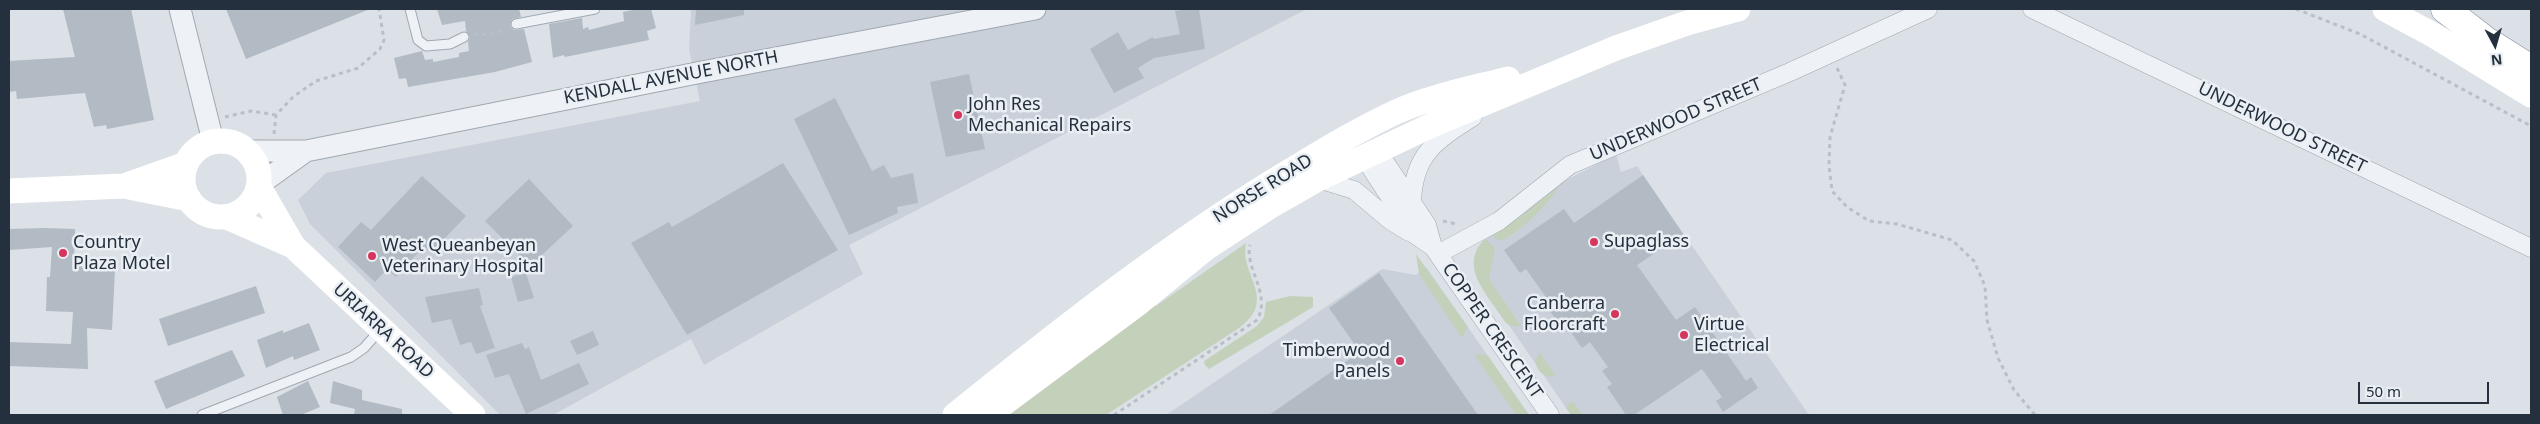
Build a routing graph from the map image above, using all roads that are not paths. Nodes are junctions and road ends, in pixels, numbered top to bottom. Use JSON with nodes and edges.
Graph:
{"nodes":[{"id":1,"x":180,"y":9,"type":"edge"},
{"id":2,"x":410,"y":9,"type":"edge"},
{"id":3,"x":596,"y":9,"type":"edge"},
{"id":4,"x":1032,"y":9,"type":"edge"},
{"id":5,"x":1714,"y":9,"type":"edge"},
{"id":6,"x":1738,"y":9,"type":"edge"},
{"id":7,"x":1928,"y":9,"type":"edge"},
{"id":8,"x":2032,"y":9,"type":"edge"},
{"id":9,"x":2385,"y":9,"type":"edge"},
{"id":10,"x":2445,"y":9,"type":"edge"},
{"id":11,"x":563,"y":12,"type":"edge"},
{"id":12,"x":1687,"y":23,"type":"junction"},
{"id":13,"x":516,"y":24,"type":"road end"},
{"id":14,"x":464,"y":37,"type":"road end"},
{"id":15,"x":1616,"y":48,"type":"junction"},
{"id":16,"x":2531,"y":70,"type":"edge"},
{"id":17,"x":1509,"y":94,"type":"junction"},
{"id":18,"x":2531,"y":95,"type":"edge"},
{"id":19,"x":210,"y":131,"type":"junction"},
{"id":20,"x":1364,"y":143,"type":"junction"},
{"id":21,"x":248,"y":151,"type":"junction"},
{"id":22,"x":306,"y":151,"type":"junction"},
{"id":23,"x":186,"y":164,"type":"junction"},
{"id":24,"x":1318,"y":179,"type":"junction"},
{"id":25,"x":124,"y":186,"type":"junction"},
{"id":26,"x":259,"y":186,"type":"junction"},
{"id":27,"x":9,"y":191,"type":"edge"},
{"id":28,"x":189,"y":199,"type":"junction"},
{"id":29,"x":1412,"y":203,"type":"junction"},
{"id":30,"x":227,"y":217,"type":"junction"},
{"id":31,"x":1414,"y":234,"type":"junction"},
{"id":32,"x":293,"y":246,"type":"junction"},
{"id":33,"x":2531,"y":248,"type":"edge"},
{"id":34,"x":1436,"y":251,"type":"junction"},
{"id":35,"x":381,"y":329,"type":"junction"},
{"id":36,"x":991,"y":414,"type":"edge"},
{"id":37,"x":202,"y":415,"type":"edge"},
{"id":38,"x":473,"y":415,"type":"edge"},
{"id":39,"x":955,"y":415,"type":"edge"},
{"id":40,"x":1550,"y":415,"type":"edge"}],
"edges":[{"from":1,"to":19,"type":"street"},
{"from":2,"to":14,"type":"lane"},
{"from":3,"to":11,"type":"lane"},
{"from":4,"to":22,"type":"street","name":"KENDALL AVENUE NORTH"},
{"from":5,"to":12,"type":"main road","name":"NORSE ROAD"},
{"from":6,"to":12,"type":"main road","name":"NORSE ROAD"},
{"from":7,"to":34,"type":"street","name":"UNDERWOOD STREET"},
{"from":8,"to":33,"type":"street","name":"UNDERWOOD STREET"},
{"from":9,"to":18,"type":"main road"},
{"from":10,"to":16,"type":"highway"},
{"from":11,"to":13,"type":"lane"},
{"from":12,"to":15,"type":"main road","name":"NORSE ROAD"},
{"from":15,"to":17,"type":"main road","name":"NORSE ROAD"},
{"from":15,"to":20,"type":"main road","name":"NORSE ROAD"},
{"from":17,"to":20,"type":"main road","name":"NORSE ROAD"},
{"from":17,"to":29,"type":"street"},
{"from":19,"to":21,"type":"main road"},
{"from":19,"to":23,"type":"main road"},
{"from":20,"to":24,"type":"main road","name":"NORSE ROAD"},
{"from":20,"to":29,"type":"street","name":"COPPER CRESCENT"},
{"from":20,"to":31,"type":"street","name":"COPPER CRESCENT"},
{"from":20,"to":39,"type":"main road","name":"NORSE ROAD"},
{"from":21,"to":22,"type":"street","name":"KENDALL AVENUE NORTH"},
{"from":21,"to":26,"type":"main road"},
{"from":22,"to":26,"type":"street","name":"KENDALL AVENUE NORTH"},
{"from":23,"to":25,"type":"main road"},
{"from":23,"to":28,"type":"main road"},
{"from":24,"to":31,"type":"street"},
{"from":24,"to":36,"type":"main road","name":"NORSE ROAD"},
{"from":25,"to":27,"type":"main road"},
{"from":25,"to":28,"type":"main road"},
{"from":26,"to":30,"type":"main road"},
{"from":26,"to":32,"type":"main road","name":"URIARRA ROAD"},
{"from":28,"to":30,"type":"main road"},
{"from":29,"to":34,"type":"street","name":"COPPER CRESCENT"},
{"from":30,"to":32,"type":"main road","name":"URIARRA ROAD"},
{"from":31,"to":34,"type":"street","name":"COPPER CRESCENT"},
{"from":32,"to":35,"type":"main road","name":"URIARRA ROAD"},
{"from":34,"to":40,"type":"street","name":"COPPER CRESCENT"},
{"from":35,"to":37,"type":"lane"},
{"from":35,"to":38,"type":"main road","name":"URIARRA ROAD"}]}
